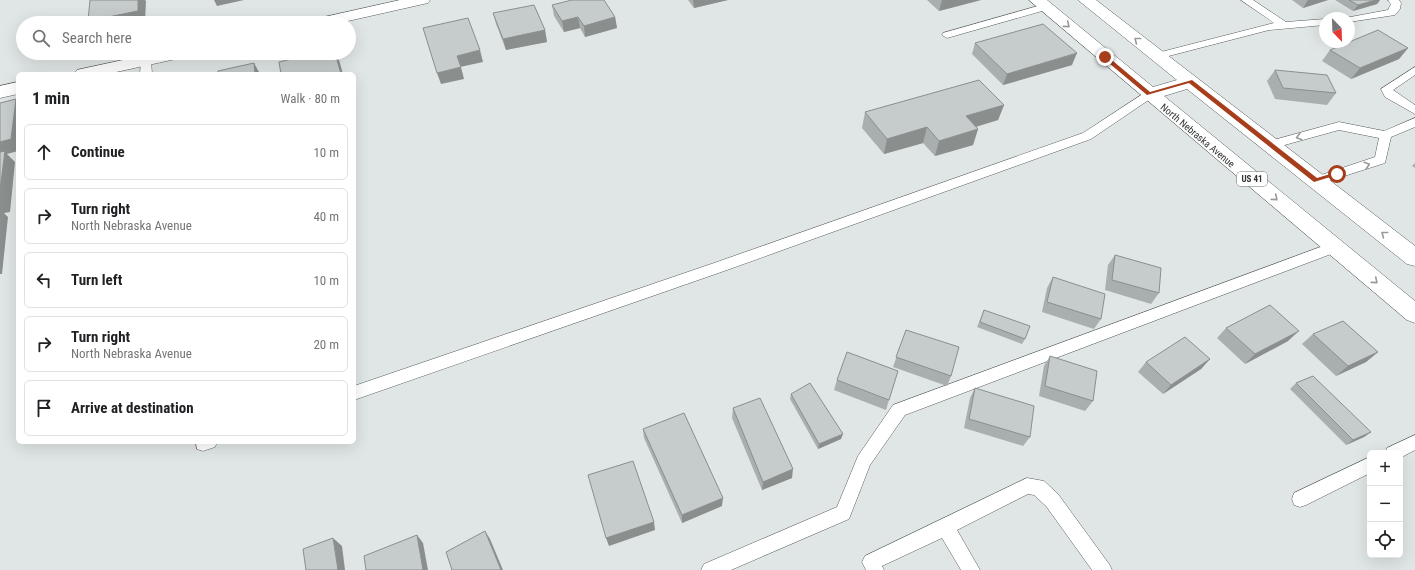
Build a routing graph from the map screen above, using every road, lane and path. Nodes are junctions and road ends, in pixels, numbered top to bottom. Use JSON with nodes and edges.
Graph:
{"nodes":[{"id":1,"x":422,"y":0,"type":"edge"},
{"id":2,"x":1086,"y":0,"type":"edge"},
{"id":3,"x":1246,"y":0,"type":"edge"},
{"id":4,"x":1393,"y":0,"type":"edge"},
{"id":5,"x":1041,"y":4,"type":"edge"},
{"id":6,"x":349,"y":16,"type":"edge"},
{"id":7,"x":1355,"y":18,"type":"edge"},
{"id":8,"x":1319,"y":23,"type":"edge"},
{"id":9,"x":1285,"y":26,"type":"junction"},
{"id":10,"x":947,"y":35,"type":"dead end"},
{"id":11,"x":1157,"y":56,"type":"junction"},
{"id":12,"x":162,"y":60,"type":"edge"},
{"id":13,"x":146,"y":67,"type":"edge"},
{"id":14,"x":1415,"y":70,"type":"edge"},
{"id":15,"x":101,"y":72,"type":"edge"},
{"id":16,"x":1190,"y":82,"type":"junction"},
{"id":17,"x":16,"y":88,"type":"edge"},
{"id":18,"x":0,"y":92,"type":"edge"},
{"id":19,"x":1149,"y":94,"type":"junction"},
{"id":20,"x":1415,"y":110,"type":"edge"},
{"id":21,"x":1415,"y":122,"type":"edge"},
{"id":22,"x":1385,"y":135,"type":"junction"},
{"id":23,"x":1270,"y":145,"type":"junction"},
{"id":24,"x":1316,"y":181,"type":"junction"},
{"id":25,"x":1334,"y":247,"type":"junction"},
{"id":26,"x":1415,"y":258,"type":"edge"},
{"id":27,"x":1415,"y":314,"type":"edge"},
{"id":28,"x":356,"y":392,"type":"edge"},
{"id":29,"x":1415,"y":442,"type":"edge"},
{"id":30,"x":1399,"y":450,"type":"edge"},
{"id":31,"x":1367,"y":466,"type":"edge"},
{"id":32,"x":1300,"y":499,"type":"dead end"},
{"id":33,"x":945,"y":527,"type":"junction"},
{"id":34,"x":873,"y":566,"type":"edge"},
{"id":35,"x":710,"y":570,"type":"edge"},
{"id":36,"x":971,"y":570,"type":"edge"},
{"id":37,"x":1103,"y":570,"type":"edge"}],
"edges":[{"from":1,"to":6,"type":"main road"},
{"from":11,"to":2,"type":"main road","one_way":true},
{"from":3,"to":9,"type":"lane"},
{"from":4,"to":7,"type":"lane"},
{"from":5,"to":10,"type":"lane"},
{"from":5,"to":19,"type":"main road","name":"North Nebraska Avenue","number":"US 41","one_way":true},
{"from":8,"to":9,"type":"lane"},
{"from":9,"to":11,"type":"lane"},
{"from":11,"to":16,"type":"main road"},
{"from":12,"to":13,"type":"main road"},
{"from":13,"to":15,"type":"main road"},
{"from":14,"to":20,"type":"lane"},
{"from":16,"to":19,"type":"main road"},
{"from":16,"to":23,"type":"main road"},
{"from":17,"to":18,"type":"main road"},
{"from":19,"to":25,"type":"main road","name":"North Nebraska Avenue","number":"US 41","one_way":true},
{"from":19,"to":28,"type":"lane"},
{"from":21,"to":22,"type":"lane"},
{"from":22,"to":23,"type":"lane","one_way":true},
{"from":24,"to":22,"type":"lane","one_way":true},
{"from":23,"to":24,"type":"main road"},
{"from":26,"to":24,"type":"main road","one_way":true},
{"from":25,"to":27,"type":"main road","name":"North Nebraska Avenue","number":"US 41","one_way":true},
{"from":25,"to":35,"type":"lane"},
{"from":29,"to":30,"type":"lane"},
{"from":31,"to":32,"type":"lane"},
{"from":33,"to":34,"type":"lane"},
{"from":33,"to":36,"type":"lane"},
{"from":33,"to":37,"type":"lane"}]}
